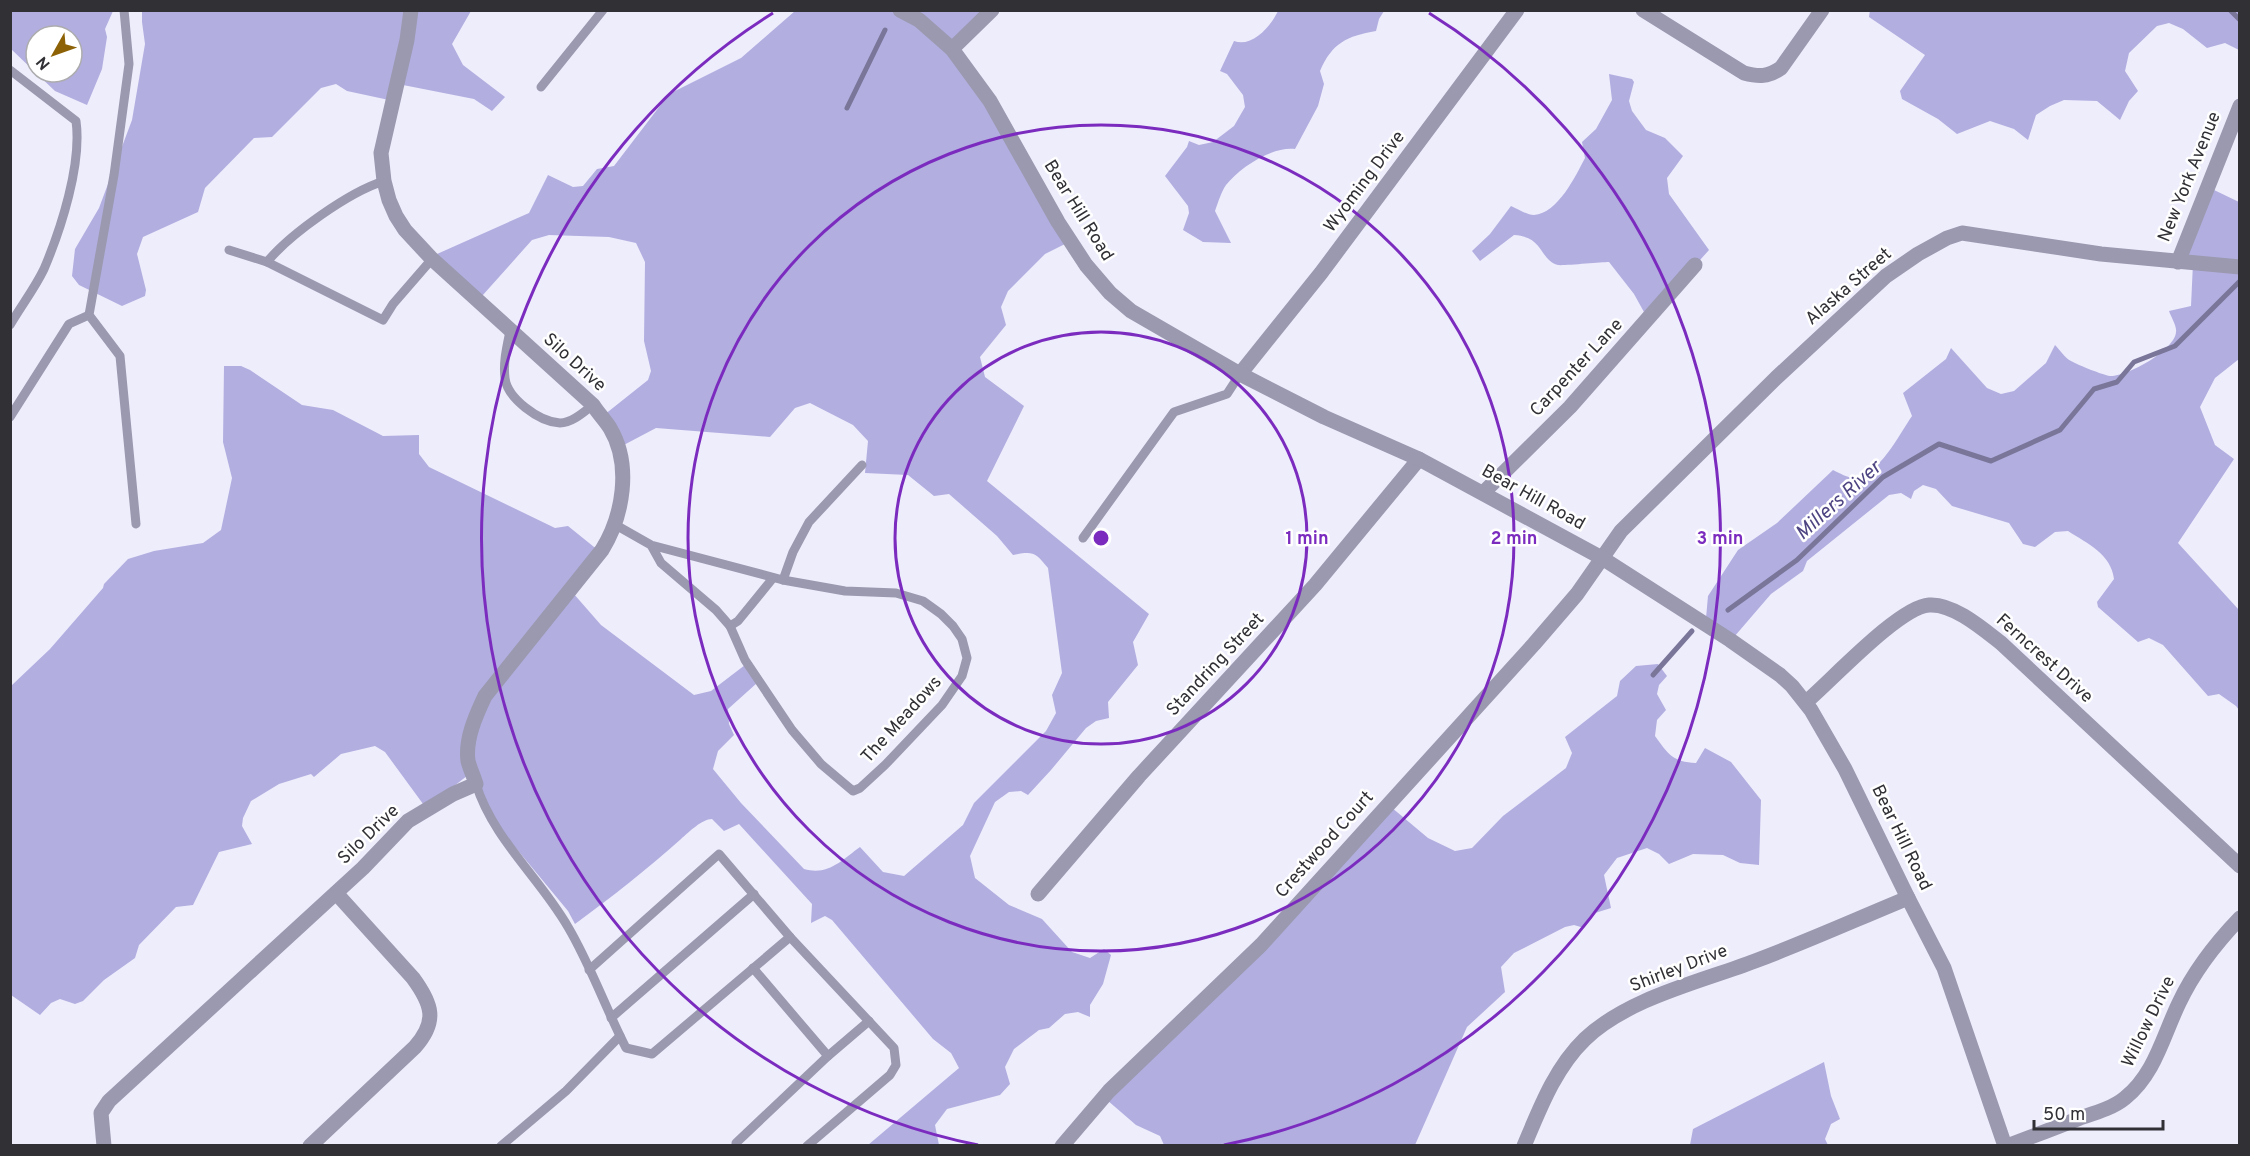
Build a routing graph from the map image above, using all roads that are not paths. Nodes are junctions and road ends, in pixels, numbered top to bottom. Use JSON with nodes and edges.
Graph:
{"nodes":[{"id":1,"x":124,"y":10,"type":"edge"},
{"id":2,"x":411,"y":10,"type":"edge"},
{"id":3,"x":603,"y":10,"type":"edge"},
{"id":4,"x":900,"y":10,"type":"edge"},
{"id":5,"x":992,"y":10,"type":"edge"},
{"id":6,"x":1517,"y":10,"type":"edge"},
{"id":7,"x":1643,"y":10,"type":"edge"},
{"id":8,"x":1822,"y":10,"type":"edge"},
{"id":9,"x":952,"y":49,"type":"junction"},
{"id":10,"x":10,"y":70,"type":"edge"},
{"id":11,"x":541,"y":87,"type":"dead end"},
{"id":12,"x":2240,"y":106,"type":"edge"},
{"id":13,"x":384,"y":181,"type":"junction"},
{"id":14,"x":230,"y":250,"type":"dead end"},
{"id":15,"x":432,"y":259,"type":"junction"},
{"id":16,"x":267,"y":262,"type":"junction"},
{"id":17,"x":2178,"y":262,"type":"junction"},
{"id":18,"x":1695,"y":265,"type":"dead end"},
{"id":19,"x":2240,"y":267,"type":"edge"},
{"id":20,"x":89,"y":315,"type":"junction"},
{"id":21,"x":10,"y":324,"type":"edge"},
{"id":22,"x":510,"y":331,"type":"junction"},
{"id":23,"x":1240,"y":374,"type":"junction"},
{"id":24,"x":593,"y":405,"type":"junction"},
{"id":25,"x":10,"y":417,"type":"edge"},
{"id":26,"x":1419,"y":459,"type":"junction"},
{"id":27,"x":862,"y":465,"type":"dead end"},
{"id":28,"x":1483,"y":493,"type":"junction"},
{"id":29,"x":136,"y":524,"type":"dead end"},
{"id":30,"x":614,"y":524,"type":"junction"},
{"id":31,"x":1083,"y":538,"type":"dead end"},
{"id":32,"x":651,"y":545,"type":"junction"},
{"id":33,"x":1602,"y":558,"type":"junction"},
{"id":34,"x":778,"y":579,"type":"junction"},
{"id":35,"x":730,"y":626,"type":"junction"},
{"id":36,"x":1806,"y":702,"type":"junction"},
{"id":37,"x":476,"y":784,"type":"junction"},
{"id":38,"x":2240,"y":866,"type":"edge"},
{"id":39,"x":336,"y":893,"type":"junction"},
{"id":40,"x":754,"y":894,"type":"junction"},
{"id":41,"x":1038,"y":894,"type":"dead end"},
{"id":42,"x":1908,"y":898,"type":"junction"},
{"id":43,"x":2240,"y":918,"type":"edge"},
{"id":44,"x":790,"y":937,"type":"junction"},
{"id":45,"x":753,"y":969,"type":"junction"},
{"id":46,"x":589,"y":970,"type":"junction"},
{"id":47,"x":611,"y":1018,"type":"junction"},
{"id":48,"x":869,"y":1021,"type":"junction"},
{"id":49,"x":620,"y":1036,"type":"junction"},
{"id":50,"x":828,"y":1056,"type":"junction"},
{"id":51,"x":104,"y":1146,"type":"edge"},
{"id":52,"x":310,"y":1146,"type":"edge"},
{"id":53,"x":501,"y":1146,"type":"edge"},
{"id":54,"x":736,"y":1146,"type":"edge"},
{"id":55,"x":807,"y":1146,"type":"edge"},
{"id":56,"x":1062,"y":1146,"type":"edge"},
{"id":57,"x":1524,"y":1146,"type":"edge"},
{"id":58,"x":2006,"y":1146,"type":"edge"}],
"edges":[{"from":1,"to":20,"type":"lane"},
{"from":2,"to":13,"type":"street","name":"Silo Drive"},
{"from":3,"to":11,"type":"lane"},
{"from":4,"to":9,"type":"street","name":"Bear Hill Road"},
{"from":5,"to":9,"type":"street"},
{"from":6,"to":23,"type":"street","name":"Wyoming Drive"},
{"from":7,"to":8,"type":"street"},
{"from":9,"to":23,"type":"street","name":"Bear Hill Road"},
{"from":10,"to":21,"type":"lane"},
{"from":12,"to":17,"type":"street","name":"New York Avenue"},
{"from":13,"to":15,"type":"street","name":"Silo Drive"},
{"from":13,"to":16,"type":"lane"},
{"from":14,"to":16,"type":"lane"},
{"from":15,"to":16,"type":"lane"},
{"from":15,"to":22,"type":"street","name":"Silo Drive"},
{"from":17,"to":19,"type":"street","name":"Alaska Street"},
{"from":17,"to":33,"type":"street","name":"Alaska Street"},
{"from":18,"to":28,"type":"street","name":"Carpenter Lane"},
{"from":20,"to":25,"type":"lane"},
{"from":20,"to":29,"type":"lane"},
{"from":22,"to":24,"type":"street","name":"Silo Drive"},
{"from":22,"to":24,"type":"lane"},
{"from":23,"to":26,"type":"street","name":"Bear Hill Road"},
{"from":23,"to":31,"type":"lane"},
{"from":24,"to":30,"type":"street","name":"Silo Drive"},
{"from":26,"to":28,"type":"street","name":"Bear Hill Road"},
{"from":26,"to":41,"type":"street","name":"Standring Street"},
{"from":27,"to":34,"type":"lane"},
{"from":28,"to":33,"type":"street","name":"Bear Hill Road"},
{"from":30,"to":32,"type":"lane","name":"The Meadows"},
{"from":30,"to":37,"type":"street","name":"Silo Drive"},
{"from":32,"to":34,"type":"lane","name":"The Meadows"},
{"from":32,"to":35,"type":"lane","name":"The Meadows"},
{"from":33,"to":36,"type":"street","name":"Bear Hill Road"},
{"from":33,"to":56,"type":"street","name":"Crestwood Court"},
{"from":34,"to":35,"type":"lane"},
{"from":34,"to":35,"type":"lane","name":"The Meadows"},
{"from":36,"to":38,"type":"street","name":"Ferncrest Drive"},
{"from":36,"to":42,"type":"street","name":"Bear Hill Road"},
{"from":37,"to":39,"type":"street","name":"Silo Drive"},
{"from":37,"to":46,"type":"lane"},
{"from":39,"to":51,"type":"street","name":"Silo Drive"},
{"from":39,"to":52,"type":"street","name":"Silo Drive"},
{"from":40,"to":44,"type":"lane"},
{"from":40,"to":46,"type":"lane"},
{"from":40,"to":47,"type":"lane"},
{"from":42,"to":57,"type":"street","name":"Shirley Drive"},
{"from":42,"to":58,"type":"street","name":"Bear Hill Road"},
{"from":43,"to":58,"type":"street","name":"Willow Drive"},
{"from":44,"to":45,"type":"lane"},
{"from":44,"to":48,"type":"lane"},
{"from":45,"to":49,"type":"lane"},
{"from":45,"to":50,"type":"lane"},
{"from":46,"to":47,"type":"lane"},
{"from":47,"to":49,"type":"lane"},
{"from":48,"to":50,"type":"lane"},
{"from":48,"to":55,"type":"lane"},
{"from":49,"to":53,"type":"lane"},
{"from":50,"to":54,"type":"lane"}]}
